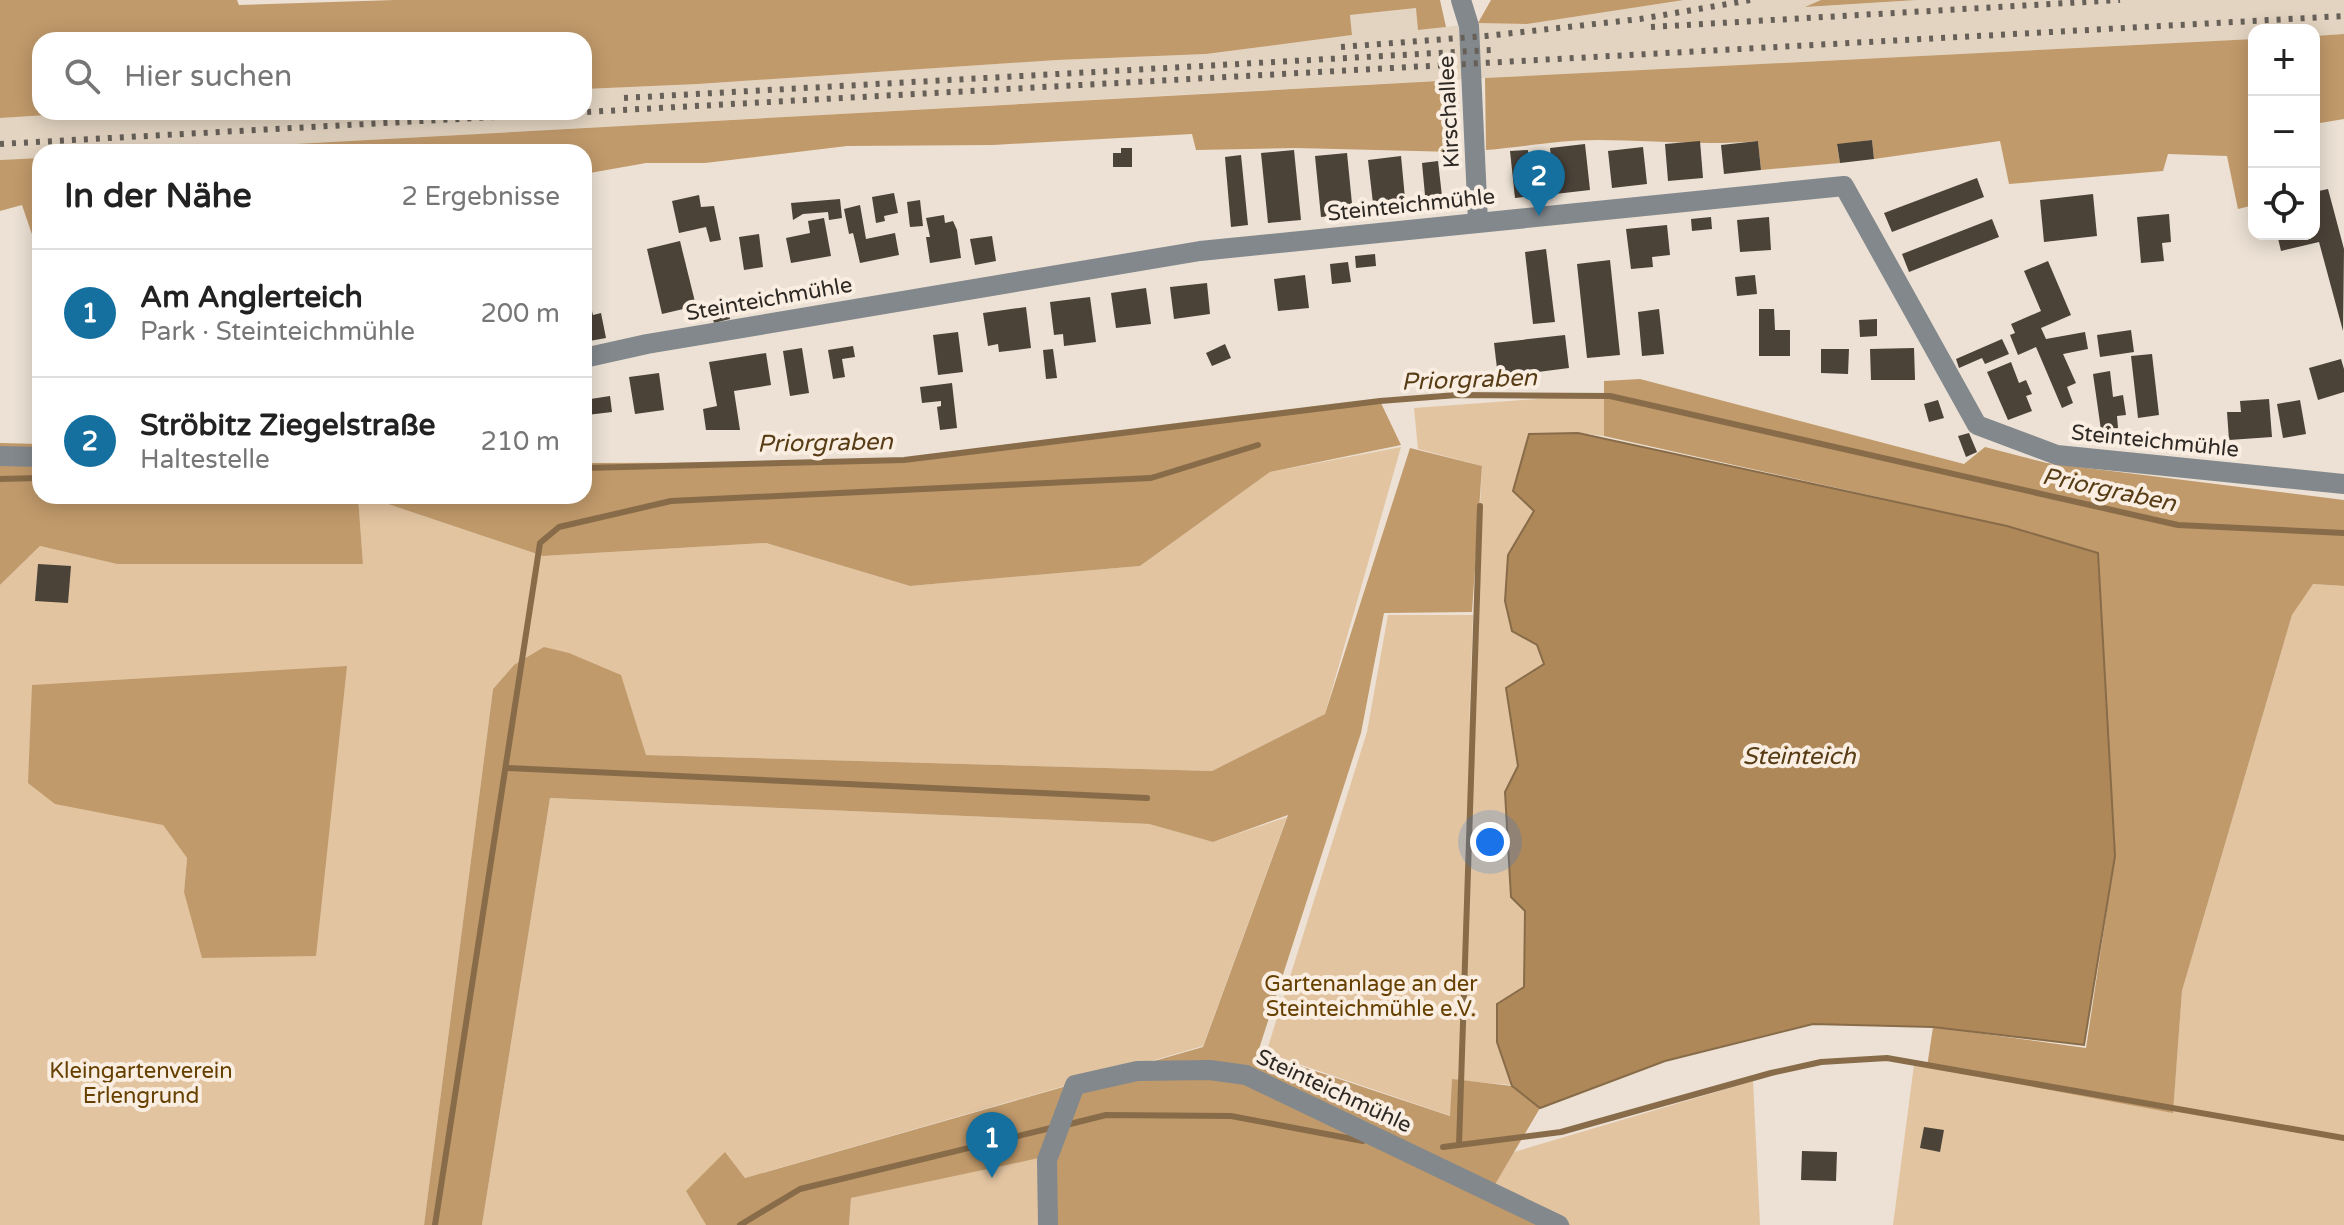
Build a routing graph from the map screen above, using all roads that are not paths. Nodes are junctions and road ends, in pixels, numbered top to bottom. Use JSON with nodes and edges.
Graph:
{"nodes":[{"id":1,"x":1461,"y":0,"type":"edge"},
{"id":2,"x":1478,"y":222,"type":"junction"},
{"id":3,"x":592,"y":356,"type":"edge"},
{"id":4,"x":0,"y":456,"type":"edge"},
{"id":5,"x":32,"y":457,"type":"edge"},
{"id":6,"x":2344,"y":484,"type":"edge"},
{"id":7,"x":1048,"y":1225,"type":"edge"},
{"id":8,"x":1559,"y":1225,"type":"edge"}],
"edges":[{"from":1,"to":2,"type":"street","name":"Kirschallee"},
{"from":2,"to":3,"type":"street","name":"Steinteichmühle"},
{"from":2,"to":6,"type":"street","name":"Steinteichmühle"},
{"from":4,"to":5,"type":"street"},
{"from":7,"to":8,"type":"street","name":"Steinteichmühle"}]}
